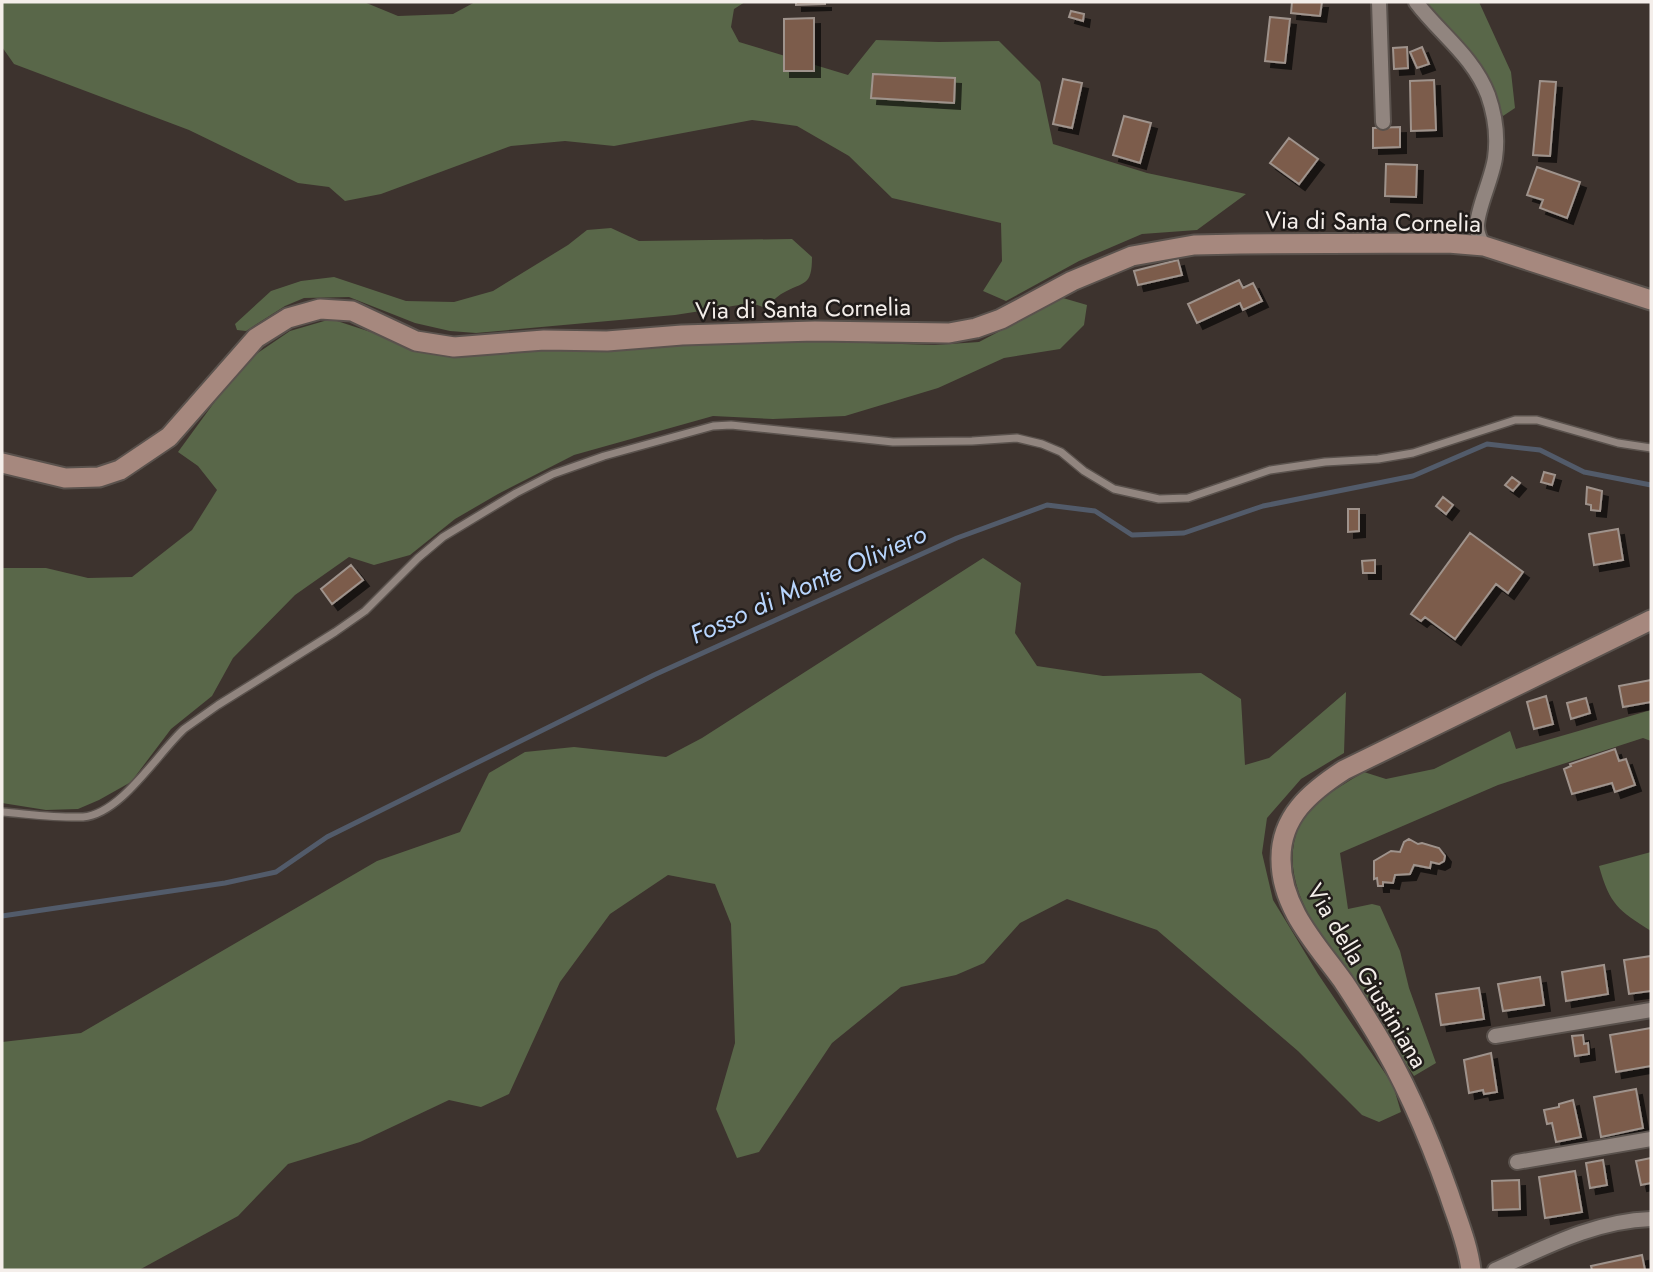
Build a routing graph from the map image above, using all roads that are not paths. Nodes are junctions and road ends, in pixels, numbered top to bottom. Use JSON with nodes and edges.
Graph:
{"nodes":[{"id":1,"x":1379,"y":2,"type":"edge"},
{"id":2,"x":1416,"y":2,"type":"edge"},
{"id":3,"x":1383,"y":122,"type":"dead end"},
{"id":4,"x":1483,"y":246,"type":"junction"},
{"id":5,"x":1651,"y":300,"type":"edge"},
{"id":6,"x":1651,"y":448,"type":"edge"},
{"id":7,"x":2,"y":463,"type":"edge"},
{"id":8,"x":1651,"y":620,"type":"edge"},
{"id":9,"x":2,"y":813,"type":"edge"},
{"id":10,"x":1651,"y":1010,"type":"edge"},
{"id":11,"x":1495,"y":1036,"type":"dead end"},
{"id":12,"x":1651,"y":1139,"type":"edge"},
{"id":13,"x":1517,"y":1162,"type":"dead end"},
{"id":14,"x":1651,"y":1219,"type":"edge"},
{"id":15,"x":1471,"y":1270,"type":"edge"},
{"id":16,"x":1495,"y":1270,"type":"edge"}],
"edges":[{"from":1,"to":3,"type":"street"},
{"from":2,"to":4,"type":"street"},
{"from":4,"to":5,"type":"street","name":"Via di Santa Cornelia"},
{"from":4,"to":7,"type":"street","name":"Via di Santa Cornelia"},
{"from":6,"to":9,"type":"lane"},
{"from":8,"to":15,"type":"street","name":"Via della Giustiniana"},
{"from":10,"to":11,"type":"street"},
{"from":12,"to":13,"type":"street"},
{"from":14,"to":16,"type":"street"}]}
